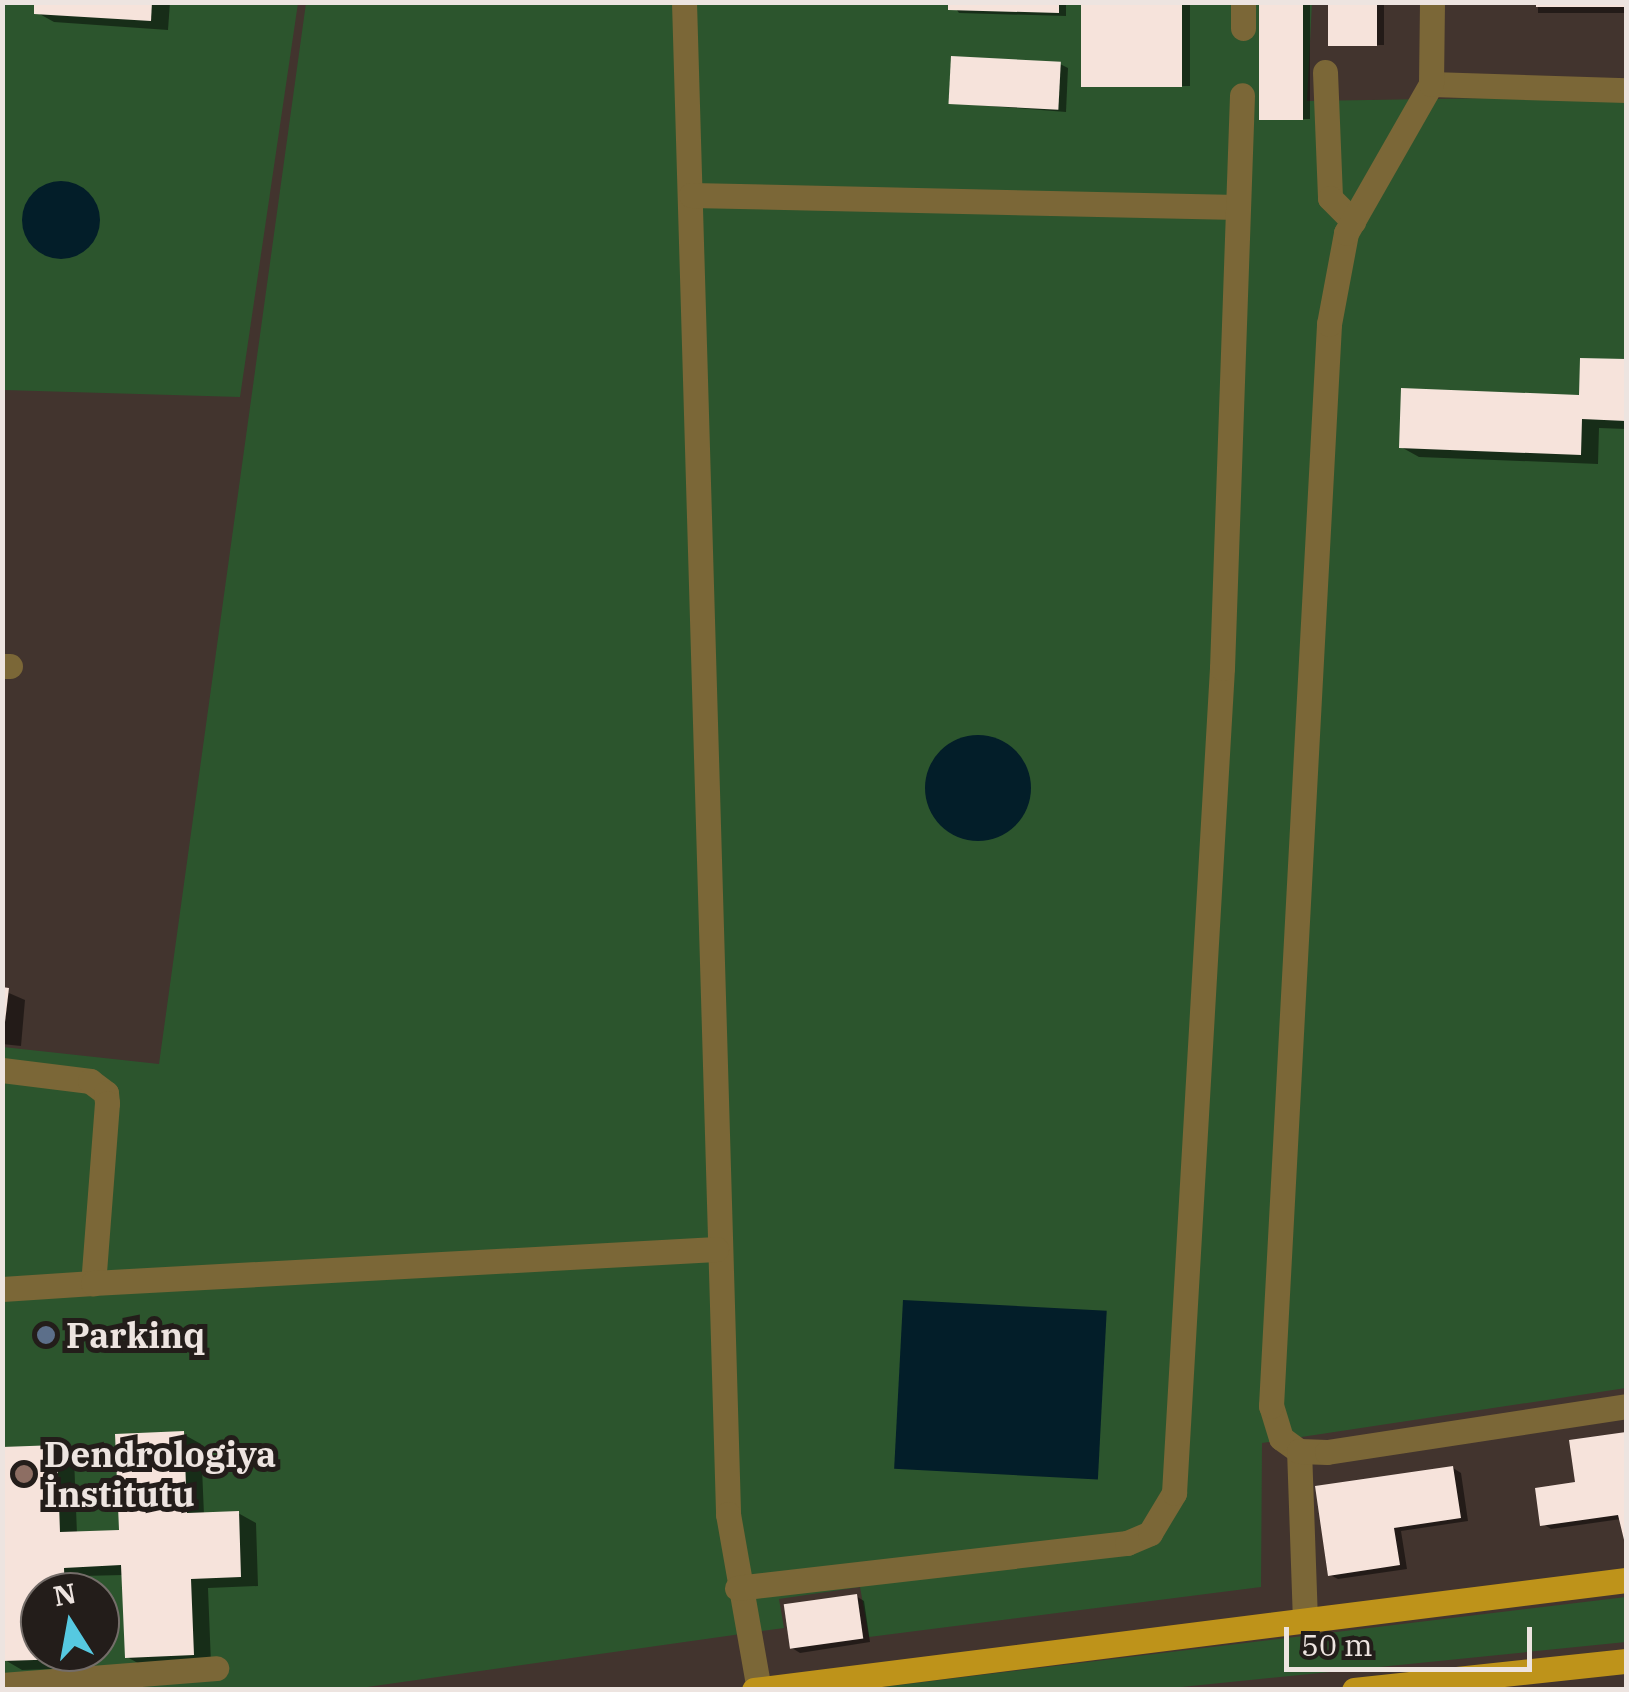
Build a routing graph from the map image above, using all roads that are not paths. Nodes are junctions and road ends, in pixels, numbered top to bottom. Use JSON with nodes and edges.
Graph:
{"nodes":[{"id":1,"x":684,"y":2,"type":"edge"},
{"id":2,"x":1432,"y":2,"type":"edge"},
{"id":3,"x":1325,"y":72,"type":"dead end"},
{"id":4,"x":1431,"y":84,"type":"junction"},
{"id":5,"x":1626,"y":90,"type":"edge"},
{"id":6,"x":1242,"y":96,"type":"dead end"},
{"id":7,"x":691,"y":195,"type":"junction"},
{"id":8,"x":1238,"y":207,"type":"junction"},
{"id":9,"x":1353,"y":220,"type":"junction"},
{"id":10,"x":2,"y":1070,"type":"edge"},
{"id":11,"x":716,"y":1249,"type":"junction"},
{"id":12,"x":93,"y":1282,"type":"junction"},
{"id":13,"x":2,"y":1290,"type":"edge"},
{"id":14,"x":1626,"y":1406,"type":"edge"},
{"id":15,"x":1299,"y":1451,"type":"junction"},
{"id":16,"x":1626,"y":1580,"type":"edge"},
{"id":17,"x":737,"y":1588,"type":"junction"},
{"id":18,"x":1305,"y":1621,"type":"junction"},
{"id":19,"x":1626,"y":1661,"type":"edge"},
{"id":20,"x":216,"y":1668,"type":"dead end"},
{"id":21,"x":2,"y":1684,"type":"edge"},
{"id":22,"x":758,"y":1689,"type":"edge"},
{"id":23,"x":1354,"y":1690,"type":"edge"}],
"edges":[{"from":1,"to":7,"type":"lane"},
{"from":2,"to":4,"type":"lane"},
{"from":3,"to":9,"type":"lane"},
{"from":4,"to":5,"type":"lane"},
{"from":4,"to":9,"type":"lane"},
{"from":6,"to":8,"type":"lane"},
{"from":7,"to":8,"type":"lane"},
{"from":7,"to":11,"type":"lane"},
{"from":8,"to":17,"type":"lane"},
{"from":9,"to":15,"type":"lane"},
{"from":10,"to":12,"type":"lane"},
{"from":11,"to":12,"type":"lane"},
{"from":11,"to":17,"type":"lane"},
{"from":12,"to":13,"type":"lane"},
{"from":14,"to":15,"type":"lane"},
{"from":15,"to":18,"type":"lane"},
{"from":16,"to":18,"type":"main road"},
{"from":17,"to":22,"type":"lane"},
{"from":18,"to":22,"type":"main road"},
{"from":19,"to":23,"type":"main road"},
{"from":20,"to":21,"type":"lane"}]}
